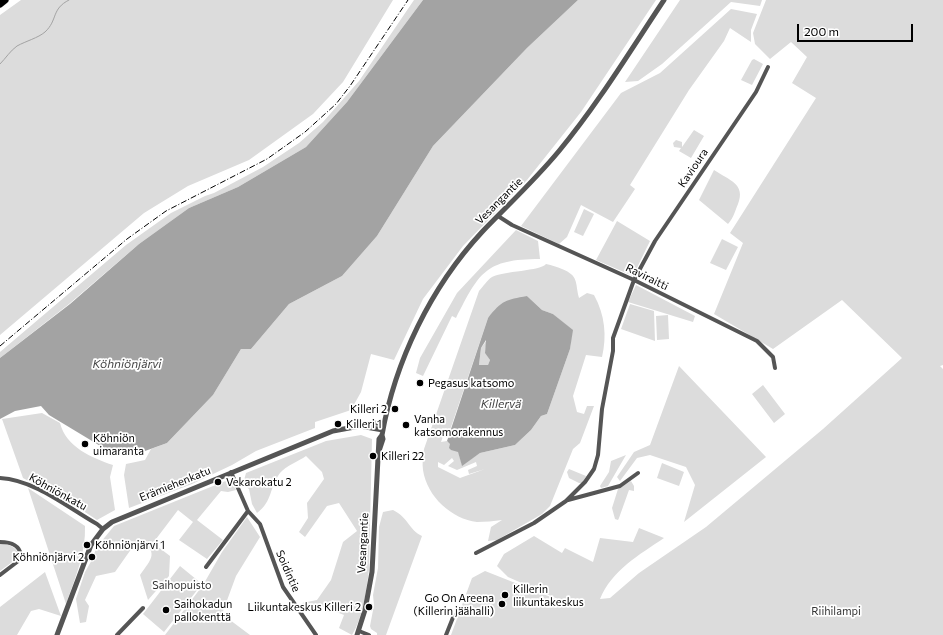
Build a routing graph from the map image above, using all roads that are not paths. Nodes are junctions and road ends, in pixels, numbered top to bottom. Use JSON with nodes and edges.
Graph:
{"nodes":[{"id":1,"x":5,"y":0,"type":"edge"},
{"id":2,"x":664,"y":0,"type":"edge"},
{"id":3,"x":0,"y":4,"type":"edge"},
{"id":4,"x":768,"y":67,"type":"dead end"},
{"id":5,"x":498,"y":216,"type":"junction"},
{"id":6,"x":634,"y":280,"type":"junction"},
{"id":7,"x":775,"y":368,"type":"dead end"},
{"id":8,"x":384,"y":423,"type":"junction"},
{"id":9,"x":366,"y":426,"type":"junction"},
{"id":10,"x":382,"y":432,"type":"junction"},
{"id":11,"x":231,"y":472,"type":"junction"},
{"id":12,"x":638,"y":473,"type":"dead end"},
{"id":13,"x":0,"y":478,"type":"edge"},
{"id":14,"x":566,"y":501,"type":"junction"},
{"id":15,"x":248,"y":511,"type":"junction"},
{"id":16,"x":103,"y":529,"type":"junction"},
{"id":17,"x":0,"y":542,"type":"edge"},
{"id":18,"x":476,"y":553,"type":"dead end"},
{"id":19,"x":206,"y":567,"type":"dead end"},
{"id":20,"x":0,"y":575,"type":"edge"},
{"id":21,"x":143,"y":608,"type":"dead end"},
{"id":22,"x":454,"y":615,"type":"dead end"},
{"id":23,"x":358,"y":633,"type":"edge"},
{"id":24,"x":56,"y":635,"type":"edge"},
{"id":25,"x":117,"y":635,"type":"edge"},
{"id":26,"x":316,"y":635,"type":"edge"},
{"id":27,"x":370,"y":635,"type":"edge"},
{"id":28,"x":446,"y":635,"type":"edge"}],
"edges":[{"from":1,"to":3,"type":"highway"},
{"from":2,"to":5,"type":"street","name":"Vesangantie"},
{"from":4,"to":6,"type":"street","name":"Kavioura"},
{"from":5,"to":6,"type":"street","name":"Raviraitti"},
{"from":5,"to":8,"type":"street","name":"Vesangantie"},
{"from":6,"to":7,"type":"street","name":"Raviraitti"},
{"from":6,"to":14,"type":"street","name":"Kavioura"},
{"from":8,"to":9,"type":"street","name":"Erämiehenkatu"},
{"from":8,"to":10,"type":"street","name":"Vesangantie"},
{"from":9,"to":10,"type":"street","name":"Erämiehenkatu"},
{"from":9,"to":11,"type":"street","name":"Erämiehenkatu"},
{"from":10,"to":23,"type":"street","name":"Vesangantie"},
{"from":11,"to":15,"type":"street","name":"Soidintie"},
{"from":11,"to":16,"type":"street","name":"Erämiehenkatu"},
{"from":12,"to":14,"type":"street"},
{"from":13,"to":16,"type":"street","name":"Köhniönkatu"},
{"from":14,"to":18,"type":"street"},
{"from":15,"to":19,"type":"street"},
{"from":15,"to":26,"type":"street","name":"Soidintie"},
{"from":16,"to":24,"type":"street","name":"Erämiehenkatu"},
{"from":17,"to":20,"type":"street"},
{"from":21,"to":25,"type":"street"},
{"from":22,"to":28,"type":"street"},
{"from":23,"to":27,"type":"street"}]}
